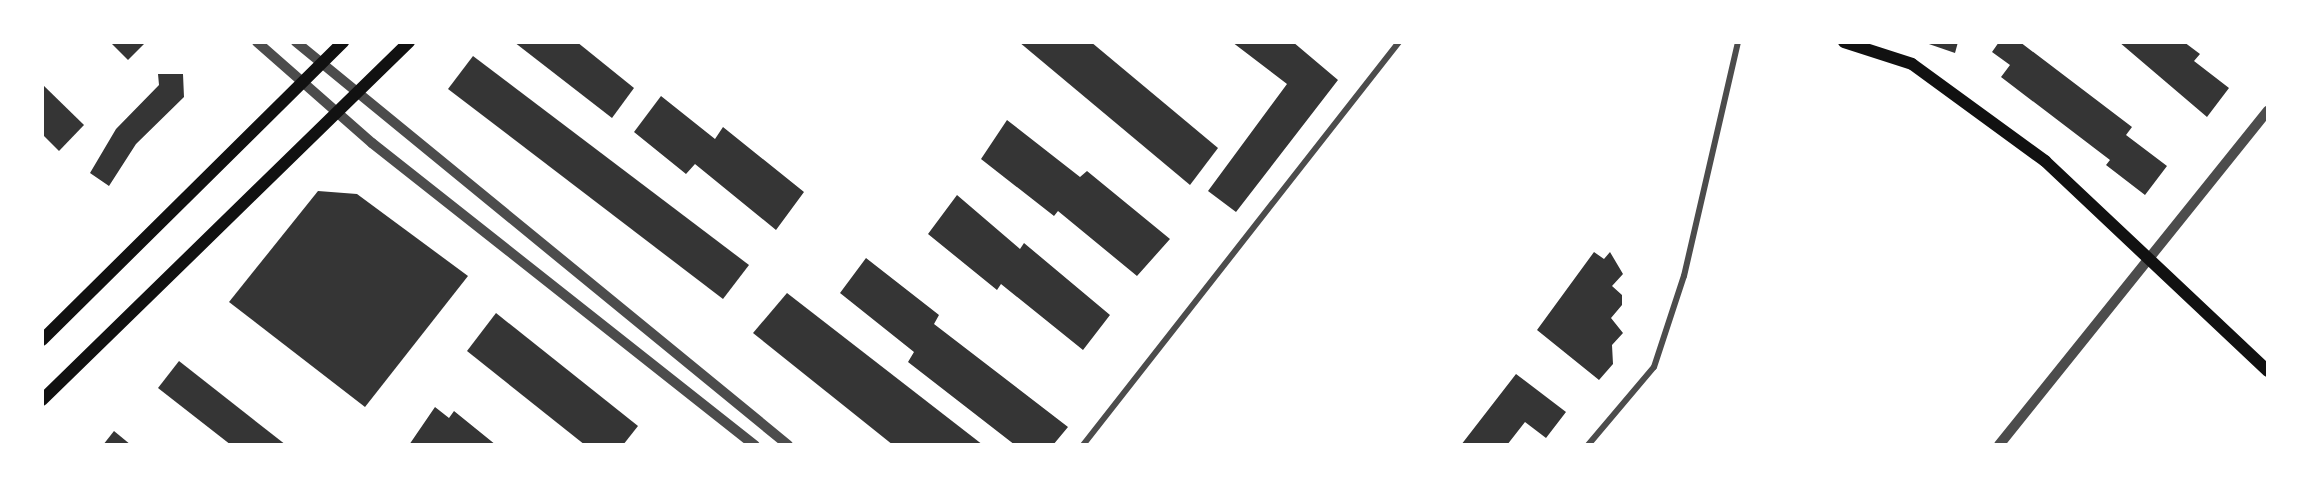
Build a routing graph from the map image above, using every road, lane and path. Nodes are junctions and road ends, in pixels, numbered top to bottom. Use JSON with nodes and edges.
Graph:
{"nodes":[{"id":1,"x":257,"y":42,"type":"edge"},
{"id":2,"x":296,"y":42,"type":"edge"},
{"id":3,"x":343,"y":42,"type":"edge"},
{"id":4,"x":410,"y":42,"type":"edge"},
{"id":5,"x":1399,"y":42,"type":"edge"},
{"id":6,"x":1738,"y":42,"type":"edge"},
{"id":7,"x":1844,"y":42,"type":"edge"},
{"id":8,"x":321,"y":63,"type":"junction"},
{"id":9,"x":302,"y":82,"type":"junction"},
{"id":10,"x":358,"y":93,"type":"junction"},
{"id":11,"x":2268,"y":111,"type":"edge"},
{"id":12,"x":339,"y":112,"type":"junction"},
{"id":13,"x":2150,"y":255,"type":"junction"},
{"id":14,"x":42,"y":340,"type":"edge"},
{"id":15,"x":2268,"y":370,"type":"edge"},
{"id":16,"x":42,"y":400,"type":"edge"},
{"id":17,"x":755,"y":445,"type":"edge"},
{"id":18,"x":788,"y":445,"type":"edge"},
{"id":19,"x":1083,"y":445,"type":"edge"},
{"id":20,"x":1588,"y":445,"type":"edge"},
{"id":21,"x":1999,"y":445,"type":"edge"}],
"edges":[{"from":1,"to":9,"type":"street"},
{"from":2,"to":8,"type":"street"},
{"from":3,"to":8,"type":"main road"},
{"from":4,"to":10,"type":"main road"},
{"from":5,"to":19,"type":"street"},
{"from":6,"to":20,"type":"street"},
{"from":7,"to":13,"type":"main road"},
{"from":8,"to":9,"type":"main road"},
{"from":8,"to":10,"type":"street"},
{"from":9,"to":12,"type":"street"},
{"from":9,"to":14,"type":"main road"},
{"from":10,"to":12,"type":"main road"},
{"from":10,"to":18,"type":"street"},
{"from":11,"to":13,"type":"street"},
{"from":12,"to":16,"type":"main road"},
{"from":12,"to":17,"type":"street"},
{"from":13,"to":15,"type":"main road"},
{"from":13,"to":21,"type":"street"}]}
